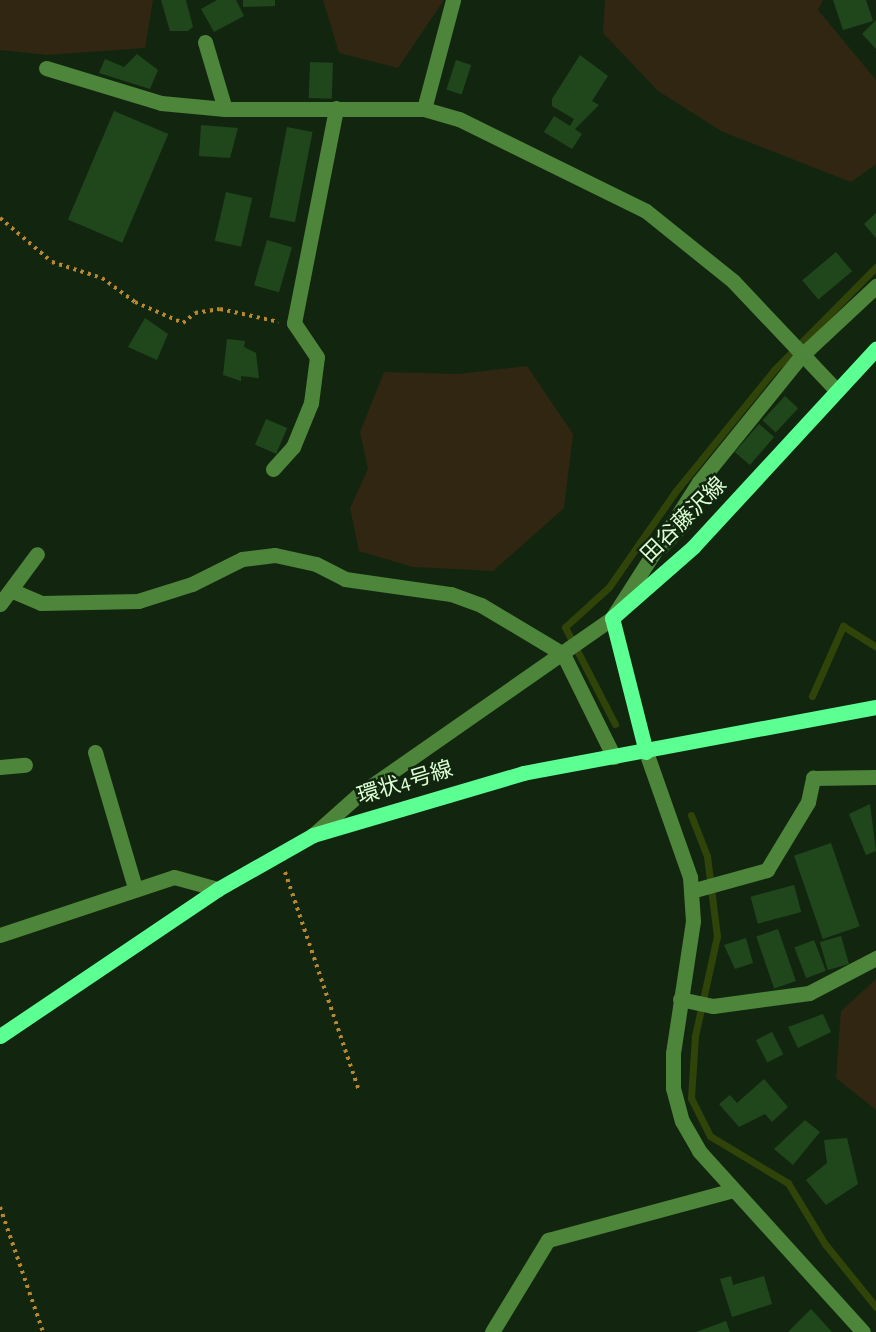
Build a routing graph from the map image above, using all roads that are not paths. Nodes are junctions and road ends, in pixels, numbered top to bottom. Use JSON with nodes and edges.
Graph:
{"nodes":[{"id":1,"x":453,"y":0,"type":"edge"},
{"id":2,"x":205,"y":42,"type":"dead end"},
{"id":3,"x":45,"y":68,"type":"dead end"},
{"id":4,"x":336,"y":108,"type":"junction"},
{"id":5,"x":225,"y":109,"type":"junction"},
{"id":6,"x":424,"y":110,"type":"junction"},
{"id":7,"x":876,"y":286,"type":"edge"},
{"id":8,"x":876,"y":349,"type":"edge"},
{"id":9,"x":797,"y":350,"type":"junction"},
{"id":10,"x":837,"y":391,"type":"junction"},
{"id":11,"x":273,"y":469,"type":"dead end"},
{"id":12,"x":37,"y":554,"type":"dead end"},
{"id":13,"x":14,"y":591,"type":"junction"},
{"id":14,"x":0,"y":604,"type":"edge"},
{"id":15,"x":612,"y":618,"type":"junction"},
{"id":16,"x":564,"y":653,"type":"junction"},
{"id":17,"x":876,"y":707,"type":"edge"},
{"id":18,"x":95,"y":752,"type":"dead end"},
{"id":19,"x":646,"y":752,"type":"junction"},
{"id":20,"x":614,"y":758,"type":"junction"},
{"id":21,"x":24,"y":765,"type":"dead end"},
{"id":22,"x":0,"y":767,"type":"edge"},
{"id":23,"x":876,"y":777,"type":"edge"},
{"id":24,"x":314,"y":835,"type":"junction"},
{"id":25,"x":135,"y":888,"type":"junction"},
{"id":26,"x":218,"y":889,"type":"junction"},
{"id":27,"x":697,"y":889,"type":"junction"},
{"id":28,"x":0,"y":935,"type":"edge"},
{"id":29,"x":876,"y":958,"type":"edge"},
{"id":30,"x":680,"y":999,"type":"junction"},
{"id":31,"x":0,"y":1036,"type":"edge"},
{"id":32,"x":733,"y":1190,"type":"junction"},
{"id":33,"x":492,"y":1332,"type":"edge"},
{"id":34,"x":863,"y":1332,"type":"edge"}],
"edges":[{"from":1,"to":6,"type":"street"},
{"from":2,"to":5,"type":"street"},
{"from":3,"to":5,"type":"street"},
{"from":4,"to":5,"type":"street"},
{"from":4,"to":6,"type":"street"},
{"from":4,"to":11,"type":"street"},
{"from":6,"to":9,"type":"street"},
{"from":7,"to":9,"type":"street"},
{"from":8,"to":10,"type":"main road","name":"田谷藤沢線"},
{"from":9,"to":10,"type":"street"},
{"from":9,"to":15,"type":"street"},
{"from":10,"to":15,"type":"main road","name":"田谷藤沢線"},
{"from":12,"to":13,"type":"street"},
{"from":13,"to":14,"type":"street"},
{"from":13,"to":16,"type":"street"},
{"from":15,"to":16,"type":"street"},
{"from":15,"to":19,"type":"main road"},
{"from":16,"to":20,"type":"street"},
{"from":16,"to":24,"type":"street"},
{"from":17,"to":19,"type":"main road","name":"環状4号線"},
{"from":18,"to":25,"type":"street"},
{"from":19,"to":20,"type":"main road","name":"環状4号線"},
{"from":19,"to":27,"type":"street"},
{"from":20,"to":24,"type":"main road","name":"環状4号線"},
{"from":21,"to":22,"type":"street"},
{"from":23,"to":27,"type":"street"},
{"from":24,"to":26,"type":"main road","name":"環状4号線"},
{"from":25,"to":26,"type":"street"},
{"from":25,"to":28,"type":"street"},
{"from":26,"to":31,"type":"main road","name":"環状4号線"},
{"from":27,"to":30,"type":"street"},
{"from":29,"to":30,"type":"street"},
{"from":30,"to":32,"type":"street"},
{"from":32,"to":33,"type":"street"},
{"from":32,"to":34,"type":"street"}]}
